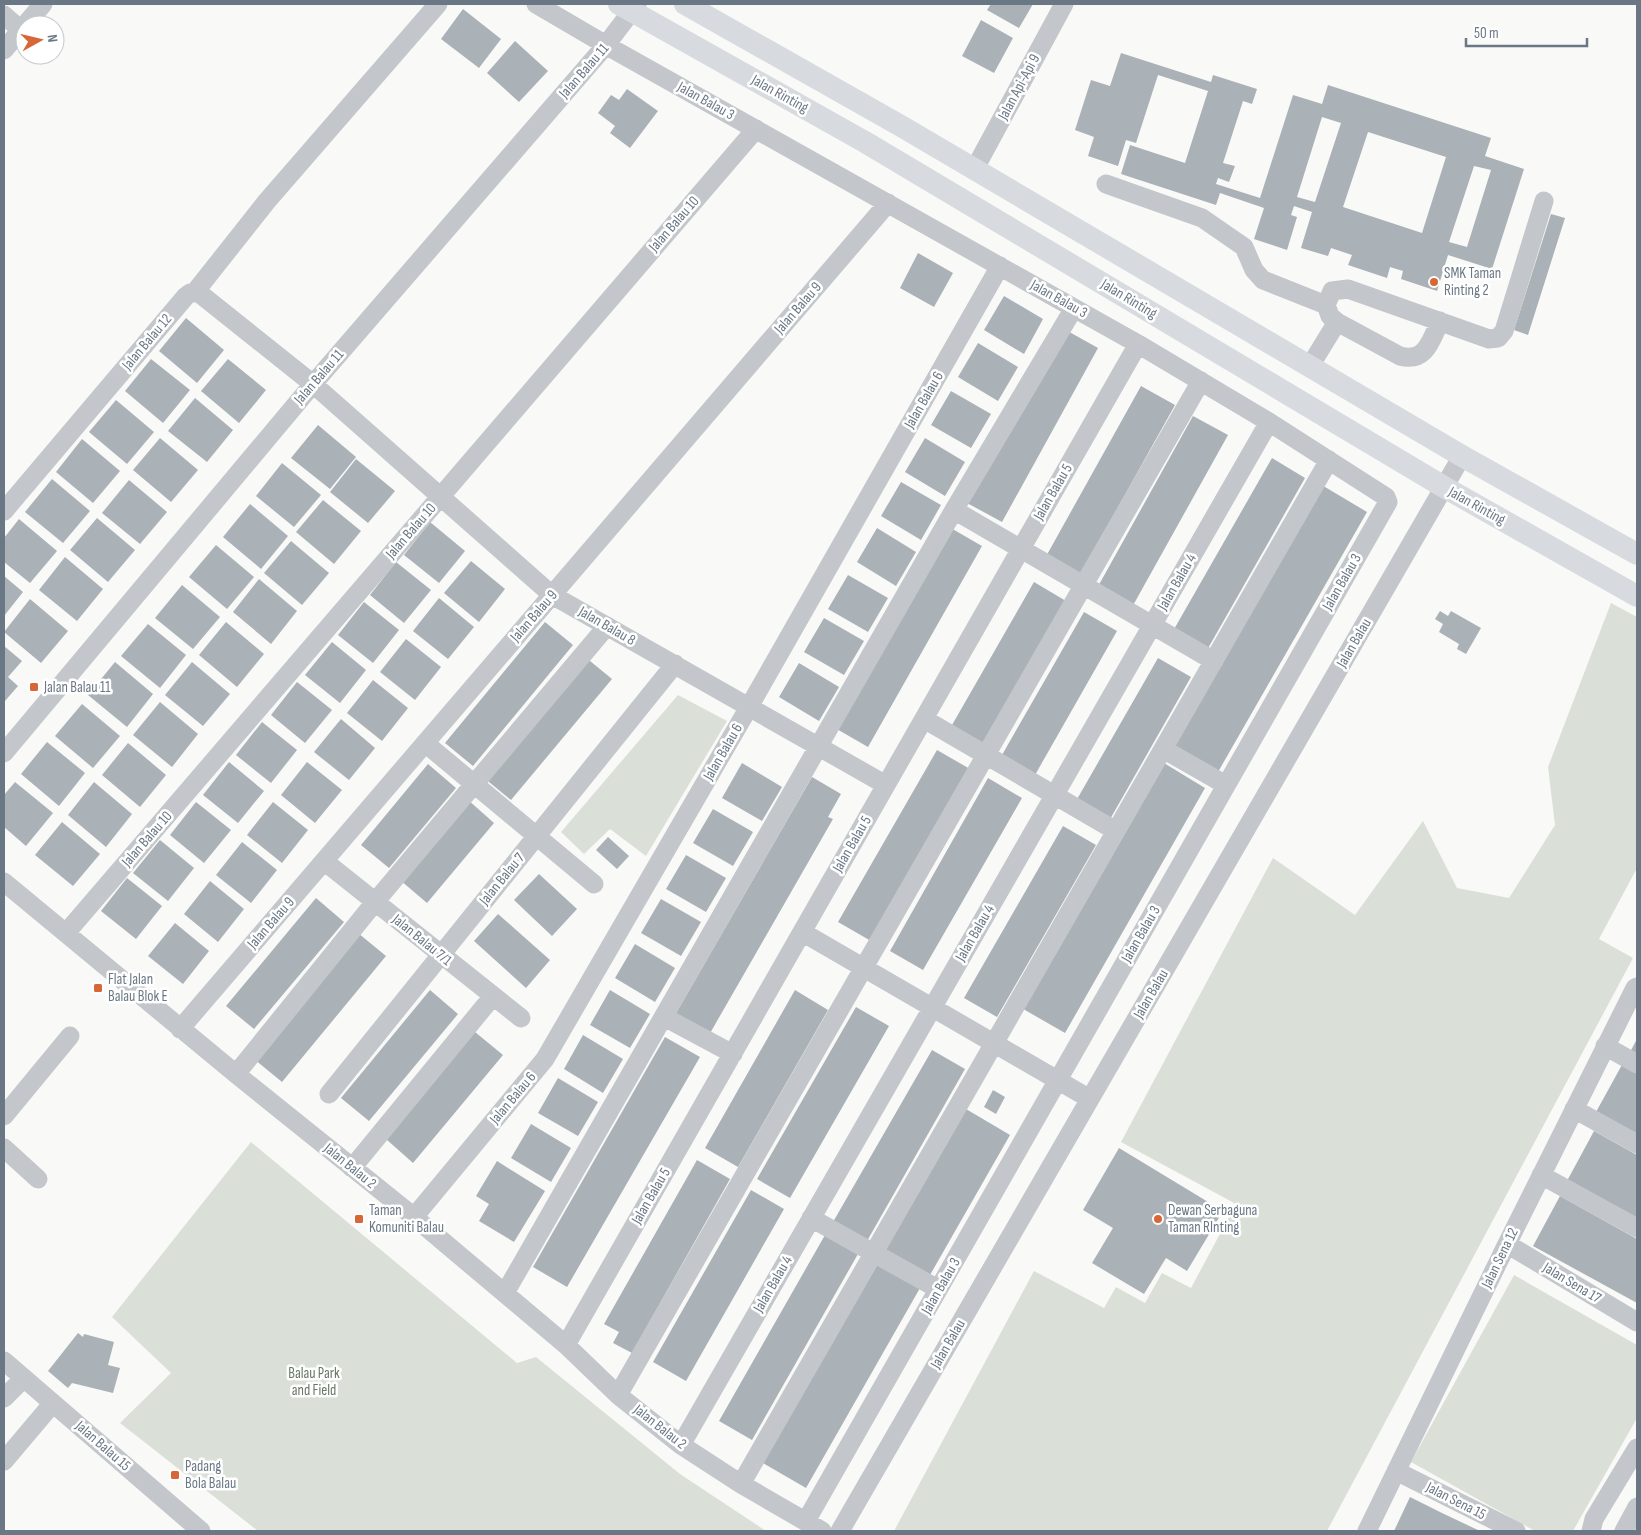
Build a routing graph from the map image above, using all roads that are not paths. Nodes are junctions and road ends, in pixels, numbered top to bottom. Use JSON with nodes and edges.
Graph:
{"nodes":[{"id":1,"x":43,"y":4,"type":"edge"},
{"id":2,"x":438,"y":4,"type":"edge"},
{"id":3,"x":536,"y":4,"type":"edge"},
{"id":4,"x":686,"y":4,"type":"edge"},
{"id":5,"x":1064,"y":4,"type":"edge"},
{"id":6,"x":630,"y":6,"type":"edge"},
{"id":7,"x":4,"y":15,"type":"edge"},
{"id":8,"x":34,"y":15,"type":"edge"},
{"id":9,"x":15,"y":22,"type":"edge"},
{"id":10,"x":15,"y":37,"type":"edge"},
{"id":11,"x":606,"y":45,"type":"junction"},
{"id":12,"x":4,"y":50,"type":"edge"},
{"id":13,"x":756,"y":129,"type":"junction"},
{"id":14,"x":974,"y":170,"type":"junction"},
{"id":15,"x":1106,"y":184,"type":"dead end"},
{"id":16,"x":1544,"y":201,"type":"dead end"},
{"id":17,"x":888,"y":203,"type":"junction"},
{"id":18,"x":1000,"y":266,"type":"junction"},
{"id":19,"x":195,"y":292,"type":"junction"},
{"id":20,"x":1326,"y":305,"type":"junction"},
{"id":21,"x":1074,"y":308,"type":"junction"},
{"id":22,"x":1337,"y":322,"type":"junction"},
{"id":23,"x":1440,"y":322,"type":"junction"},
{"id":24,"x":1138,"y":344,"type":"junction"},
{"id":25,"x":1310,"y":366,"type":"junction"},
{"id":26,"x":1201,"y":381,"type":"junction"},
{"id":27,"x":313,"y":384,"type":"junction"},
{"id":28,"x":1269,"y":422,"type":"junction"},
{"id":29,"x":1462,"y":456,"type":"junction"},
{"id":30,"x":1329,"y":460,"type":"junction"},
{"id":31,"x":1444,"y":487,"type":"junction"},
{"id":32,"x":440,"y":496,"type":"junction"},
{"id":33,"x":954,"y":510,"type":"junction"},
{"id":34,"x":4,"y":511,"type":"edge"},
{"id":35,"x":1021,"y":549,"type":"junction"},
{"id":36,"x":1637,"y":554,"type":"edge"},
{"id":37,"x":1084,"y":585,"type":"junction"},
{"id":38,"x":552,"y":595,"type":"junction"},
{"id":39,"x":1637,"y":596,"type":"edge"},
{"id":40,"x":1152,"y":625,"type":"junction"},
{"id":41,"x":607,"y":626,"type":"junction"},
{"id":42,"x":1214,"y":661,"type":"junction"},
{"id":43,"x":675,"y":664,"type":"junction"},
{"id":44,"x":749,"y":707,"type":"junction"},
{"id":45,"x":924,"y":719,"type":"junction"},
{"id":46,"x":425,"y":744,"type":"junction"},
{"id":47,"x":819,"y":747,"type":"junction"},
{"id":48,"x":1163,"y":749,"type":"junction"},
{"id":49,"x":4,"y":753,"type":"edge"},
{"id":50,"x":986,"y":755,"type":"junction"},
{"id":51,"x":474,"y":784,"type":"junction"},
{"id":52,"x":886,"y":785,"type":"junction"},
{"id":53,"x":1226,"y":786,"type":"junction"},
{"id":54,"x":1054,"y":795,"type":"junction"},
{"id":55,"x":1116,"y":831,"type":"junction"},
{"id":56,"x":536,"y":837,"type":"junction"},
{"id":57,"x":324,"y":861,"type":"junction"},
{"id":58,"x":4,"y":882,"type":"edge"},
{"id":59,"x":594,"y":884,"type":"dead end"},
{"id":60,"x":375,"y":902,"type":"junction"},
{"id":61,"x":802,"y":932,"type":"junction"},
{"id":62,"x":66,"y":933,"type":"junction"},
{"id":63,"x":441,"y":955,"type":"junction"},
{"id":64,"x":863,"y":968,"type":"junction"},
{"id":65,"x":1637,"y":987,"type":"edge"},
{"id":66,"x":493,"y":996,"type":"junction"},
{"id":67,"x":932,"y":1008,"type":"junction"},
{"id":68,"x":664,"y":1017,"type":"junction"},
{"id":69,"x":521,"y":1018,"type":"dead end"},
{"id":70,"x":180,"y":1029,"type":"junction"},
{"id":71,"x":70,"y":1036,"type":"dead end"},
{"id":72,"x":994,"y":1044,"type":"junction"},
{"id":73,"x":1605,"y":1046,"type":"junction"},
{"id":74,"x":733,"y":1054,"type":"junction"},
{"id":75,"x":1637,"y":1064,"type":"edge"},
{"id":76,"x":236,"y":1074,"type":"junction"},
{"id":77,"x":1058,"y":1080,"type":"junction"},
{"id":78,"x":328,"y":1094,"type":"dead end"},
{"id":79,"x":1090,"y":1099,"type":"junction"},
{"id":80,"x":1574,"y":1109,"type":"junction"},
{"id":81,"x":4,"y":1116,"type":"edge"},
{"id":82,"x":1637,"y":1144,"type":"edge"},
{"id":83,"x":4,"y":1148,"type":"edge"},
{"id":84,"x":352,"y":1168,"type":"junction"},
{"id":85,"x":1541,"y":1176,"type":"junction"},
{"id":86,"x":38,"y":1179,"type":"dead end"},
{"id":87,"x":414,"y":1217,"type":"junction"},
{"id":88,"x":811,"y":1218,"type":"junction"},
{"id":89,"x":1637,"y":1228,"type":"edge"},
{"id":90,"x":1507,"y":1244,"type":"junction"},
{"id":91,"x":874,"y":1253,"type":"junction"},
{"id":92,"x":938,"y":1289,"type":"junction"},
{"id":93,"x":505,"y":1293,"type":"junction"},
{"id":94,"x":1637,"y":1322,"type":"edge"},
{"id":95,"x":566,"y":1345,"type":"junction"},
{"id":96,"x":4,"y":1361,"type":"edge"},
{"id":97,"x":24,"y":1378,"type":"junction"},
{"id":98,"x":618,"y":1395,"type":"junction"},
{"id":99,"x":4,"y":1398,"type":"edge"},
{"id":100,"x":53,"y":1403,"type":"junction"},
{"id":101,"x":681,"y":1445,"type":"junction"},
{"id":102,"x":1637,"y":1448,"type":"edge"},
{"id":103,"x":4,"y":1461,"type":"edge"},
{"id":104,"x":1396,"y":1471,"type":"junction"},
{"id":105,"x":740,"y":1484,"type":"junction"},
{"id":106,"x":1637,"y":1507,"type":"edge"},
{"id":107,"x":814,"y":1526,"type":"edge"},
{"id":108,"x":201,"y":1531,"type":"edge"},
{"id":109,"x":840,"y":1531,"type":"edge"},
{"id":110,"x":1367,"y":1531,"type":"edge"},
{"id":111,"x":1516,"y":1531,"type":"edge"},
{"id":112,"x":1590,"y":1531,"type":"edge"},
{"id":113,"x":1624,"y":1531,"type":"edge"}],
"edges":[{"from":1,"to":8,"type":"street"},
{"from":2,"to":19,"type":"street","name":"Jalan Balau 12"},
{"from":3,"to":11,"type":"street","name":"Jalan Balau 3"},
{"from":4,"to":14,"type":"main road","name":"Jalan Rinting"},
{"from":5,"to":14,"type":"street","name":"Jalan Api-Api 9"},
{"from":6,"to":11,"type":"street","name":"Jalan Balau 11"},
{"from":6,"to":31,"type":"main road","name":"Jalan Rinting"},
{"from":7,"to":9,"type":"street"},
{"from":10,"to":12,"type":"street"},
{"from":11,"to":13,"type":"street","name":"Jalan Balau 3"},
{"from":11,"to":27,"type":"street","name":"Jalan Balau 11"},
{"from":13,"to":17,"type":"street","name":"Jalan Balau 3"},
{"from":13,"to":32,"type":"street","name":"Jalan Balau 10"},
{"from":14,"to":25,"type":"main road","name":"Jalan Rinting"},
{"from":15,"to":20,"type":"street"},
{"from":16,"to":23,"type":"street"},
{"from":17,"to":18,"type":"street","name":"Jalan Balau 3"},
{"from":17,"to":38,"type":"street","name":"Jalan Balau 9"},
{"from":18,"to":21,"type":"street","name":"Jalan Balau 3"},
{"from":18,"to":44,"type":"street","name":"Jalan Balau 6"},
{"from":19,"to":27,"type":"street"},
{"from":19,"to":34,"type":"street","name":"Jalan Balau 12"},
{"from":20,"to":22,"type":"street"},
{"from":20,"to":23,"type":"street"},
{"from":21,"to":24,"type":"street","name":"Jalan Balau 3"},
{"from":21,"to":33,"type":"street"},
{"from":22,"to":23,"type":"street"},
{"from":22,"to":25,"type":"street"},
{"from":24,"to":26,"type":"street","name":"Jalan Balau 3"},
{"from":24,"to":35,"type":"street","name":"Jalan Balau 5"},
{"from":25,"to":29,"type":"main road","name":"Jalan Rinting"},
{"from":26,"to":28,"type":"street","name":"Jalan Balau 3"},
{"from":26,"to":37,"type":"street"},
{"from":27,"to":32,"type":"street","name":"Jalan Balau 8"},
{"from":27,"to":49,"type":"street","name":"Jalan Balau 11"},
{"from":28,"to":30,"type":"street","name":"Jalan Balau 3"},
{"from":28,"to":40,"type":"street","name":"Jalan Balau 4"},
{"from":29,"to":31,"type":"street","name":"Jalan Balau"},
{"from":29,"to":36,"type":"main road","name":"Jalan Rinting"},
{"from":30,"to":42,"type":"street"},
{"from":30,"to":53,"type":"street","name":"Jalan Balau 3"},
{"from":31,"to":39,"type":"main road","name":"Jalan Rinting"},
{"from":31,"to":79,"type":"street","name":"Jalan Balau"},
{"from":32,"to":38,"type":"street","name":"Jalan Balau 8"},
{"from":32,"to":62,"type":"street","name":"Jalan Balau 10"},
{"from":33,"to":35,"type":"street"},
{"from":33,"to":47,"type":"street"},
{"from":35,"to":37,"type":"street"},
{"from":35,"to":45,"type":"street","name":"Jalan Balau 5"},
{"from":37,"to":40,"type":"street"},
{"from":37,"to":50,"type":"street"},
{"from":38,"to":41,"type":"street","name":"Jalan Balau 8"},
{"from":38,"to":46,"type":"street","name":"Jalan Balau 9"},
{"from":40,"to":42,"type":"street"},
{"from":40,"to":54,"type":"street","name":"Jalan Balau 4"},
{"from":41,"to":43,"type":"street","name":"Jalan Balau 8"},
{"from":41,"to":51,"type":"street"},
{"from":42,"to":48,"type":"street"},
{"from":43,"to":44,"type":"street","name":"Jalan Balau 8"},
{"from":43,"to":56,"type":"street","name":"Jalan Balau 7"},
{"from":44,"to":47,"type":"street","name":"Jalan Balau 8"},
{"from":44,"to":87,"type":"street","name":"Jalan Balau 6"},
{"from":45,"to":50,"type":"street"},
{"from":45,"to":52,"type":"street","name":"Jalan Balau 5"},
{"from":46,"to":51,"type":"street"},
{"from":46,"to":57,"type":"street","name":"Jalan Balau 9"},
{"from":47,"to":52,"type":"street","name":"Jalan Balau 8"},
{"from":47,"to":68,"type":"street"},
{"from":48,"to":53,"type":"street"},
{"from":48,"to":55,"type":"street"},
{"from":50,"to":54,"type":"street"},
{"from":50,"to":64,"type":"street"},
{"from":51,"to":56,"type":"street"},
{"from":51,"to":60,"type":"street"},
{"from":52,"to":61,"type":"street","name":"Jalan Balau 5"},
{"from":53,"to":77,"type":"street","name":"Jalan Balau 3"},
{"from":54,"to":55,"type":"street"},
{"from":54,"to":67,"type":"street","name":"Jalan Balau 4"},
{"from":55,"to":72,"type":"street"},
{"from":56,"to":59,"type":"street"},
{"from":56,"to":63,"type":"street","name":"Jalan Balau 7"},
{"from":57,"to":60,"type":"street","name":"Jalan Balau 7/1"},
{"from":57,"to":70,"type":"street","name":"Jalan Balau 9"},
{"from":58,"to":62,"type":"street","name":"Jalan Balau 2"},
{"from":60,"to":63,"type":"street","name":"Jalan Balau 7/1"},
{"from":60,"to":76,"type":"street"},
{"from":61,"to":64,"type":"street"},
{"from":61,"to":74,"type":"street","name":"Jalan Balau 5"},
{"from":62,"to":70,"type":"street","name":"Jalan Balau 2"},
{"from":63,"to":66,"type":"street","name":"Jalan Balau 7/1"},
{"from":63,"to":78,"type":"street","name":"Jalan Balau 7"},
{"from":64,"to":67,"type":"street"},
{"from":64,"to":98,"type":"street"},
{"from":65,"to":73,"type":"street","name":"Jalan Sena 12"},
{"from":66,"to":69,"type":"street","name":"Jalan Balau 7/1"},
{"from":66,"to":84,"type":"street"},
{"from":67,"to":72,"type":"street"},
{"from":67,"to":88,"type":"street","name":"Jalan Balau 4"},
{"from":68,"to":74,"type":"street"},
{"from":68,"to":93,"type":"street"},
{"from":70,"to":76,"type":"street","name":"Jalan Balau 2"},
{"from":71,"to":81,"type":"street"},
{"from":72,"to":77,"type":"street"},
{"from":72,"to":91,"type":"street"},
{"from":73,"to":75,"type":"street"},
{"from":73,"to":80,"type":"street","name":"Jalan Sena 12"},
{"from":74,"to":95,"type":"street","name":"Jalan Balau 5"},
{"from":76,"to":84,"type":"street","name":"Jalan Balau 2"},
{"from":77,"to":79,"type":"street"},
{"from":77,"to":92,"type":"street","name":"Jalan Balau 3"},
{"from":79,"to":109,"type":"street","name":"Jalan Balau"},
{"from":80,"to":82,"type":"street"},
{"from":80,"to":85,"type":"street","name":"Jalan Sena 12"},
{"from":83,"to":86,"type":"street"},
{"from":84,"to":87,"type":"street","name":"Jalan Balau 2"},
{"from":85,"to":89,"type":"street"},
{"from":85,"to":90,"type":"street","name":"Jalan Sena 12"},
{"from":87,"to":93,"type":"street","name":"Jalan Balau 2"},
{"from":88,"to":91,"type":"street"},
{"from":88,"to":101,"type":"street","name":"Jalan Balau 4"},
{"from":90,"to":94,"type":"street","name":"Jalan Sena 17"},
{"from":90,"to":104,"type":"street","name":"Jalan Sena 12"},
{"from":91,"to":92,"type":"street"},
{"from":91,"to":105,"type":"street"},
{"from":92,"to":107,"type":"street","name":"Jalan Balau 3"},
{"from":93,"to":95,"type":"street","name":"Jalan Balau 2"},
{"from":95,"to":98,"type":"street","name":"Jalan Balau 2"},
{"from":96,"to":97,"type":"street","name":"Jalan Balau 15"},
{"from":97,"to":99,"type":"street"},
{"from":97,"to":100,"type":"street","name":"Jalan Balau 15"},
{"from":98,"to":101,"type":"street","name":"Jalan Balau 2"},
{"from":100,"to":103,"type":"street"},
{"from":100,"to":108,"type":"street","name":"Jalan Balau 15"},
{"from":101,"to":105,"type":"street","name":"Jalan Balau 2"},
{"from":102,"to":112,"type":"street"},
{"from":104,"to":110,"type":"street","name":"Jalan Sena 12"},
{"from":104,"to":111,"type":"street","name":"Jalan Sena 15"},
{"from":105,"to":107,"type":"street","name":"Jalan Balau 2"},
{"from":106,"to":113,"type":"street"}]}
